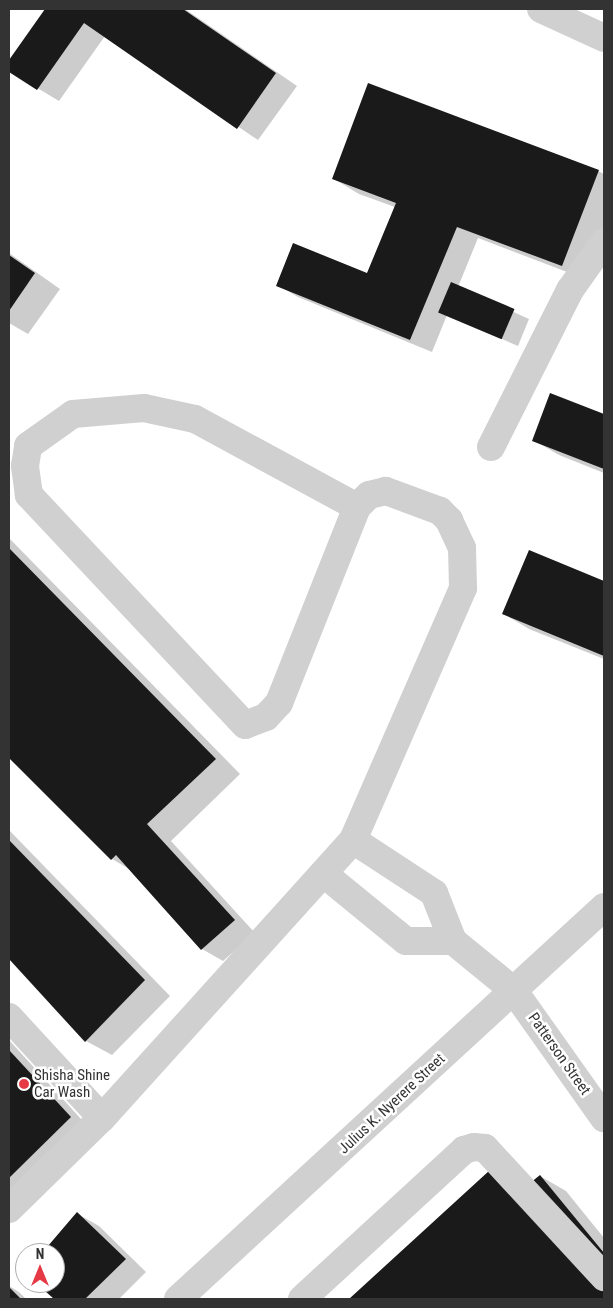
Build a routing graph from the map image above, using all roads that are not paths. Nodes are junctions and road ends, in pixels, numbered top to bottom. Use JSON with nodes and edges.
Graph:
{"nodes":[{"id":1,"x":541,"y":9,"type":"edge"},
{"id":2,"x":604,"y":38,"type":"edge"},
{"id":3,"x":604,"y":242,"type":"edge"},
{"id":4,"x":18,"y":446,"type":"edge"},
{"id":5,"x":491,"y":447,"type":"dead end"},
{"id":6,"x":357,"y":507,"type":"junction"},
{"id":7,"x":353,"y":840,"type":"junction"},
{"id":8,"x":324,"y":874,"type":"junction"},
{"id":9,"x":604,"y":907,"type":"edge"},
{"id":10,"x":453,"y":941,"type":"junction"},
{"id":11,"x":514,"y":991,"type":"junction"},
{"id":12,"x":9,"y":1017,"type":"edge"},
{"id":13,"x":102,"y":1118,"type":"junction"},
{"id":14,"x":604,"y":1118,"type":"edge"},
{"id":15,"x":9,"y":1209,"type":"edge"},
{"id":16,"x":604,"y":1277,"type":"edge"},
{"id":17,"x":178,"y":1299,"type":"edge"},
{"id":18,"x":302,"y":1299,"type":"edge"}],
"edges":[{"from":1,"to":2,"type":"street"},
{"from":3,"to":5,"type":"street"},
{"from":4,"to":6,"type":"street"},
{"from":4,"to":6,"type":"street"},
{"from":6,"to":7,"type":"street"},
{"from":7,"to":8,"type":"street"},
{"from":7,"to":10,"type":"street"},
{"from":8,"to":10,"type":"street"},
{"from":8,"to":13,"type":"street"},
{"from":9,"to":11,"type":"street","name":"Julius K. Nyerere Street"},
{"from":10,"to":11,"type":"street","name":"Patterson Street"},
{"from":11,"to":14,"type":"street","name":"Patterson Street"},
{"from":11,"to":17,"type":"street","name":"Julius K. Nyerere Street"},
{"from":12,"to":13,"type":"street"},
{"from":13,"to":15,"type":"street"},
{"from":16,"to":18,"type":"street"}]}
